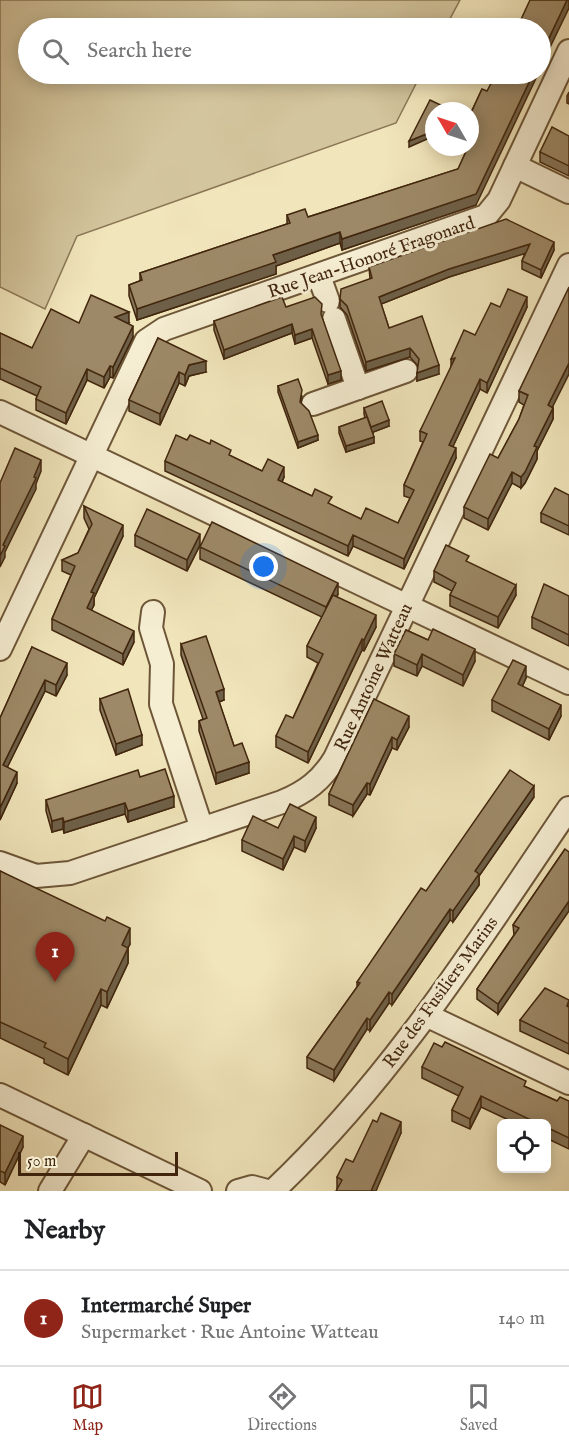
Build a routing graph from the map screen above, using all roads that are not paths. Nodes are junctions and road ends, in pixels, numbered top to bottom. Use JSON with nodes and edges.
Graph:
{"nodes":[{"id":1,"x":569,"y":51,"type":"edge"},
{"id":2,"x":515,"y":166,"type":"junction"},
{"id":3,"x":569,"y":192,"type":"edge"},
{"id":4,"x":569,"y":265,"type":"edge"},
{"id":5,"x":319,"y":276,"type":"junction"},
{"id":6,"x":406,"y":371,"type":"dead end"},
{"id":7,"x":358,"y":388,"type":"junction"},
{"id":8,"x":313,"y":404,"type":"dead end"},
{"id":9,"x":0,"y":412,"type":"edge"},
{"id":10,"x":92,"y":455,"type":"junction"},
{"id":11,"x":407,"y":606,"type":"junction"},
{"id":12,"x":153,"y":612,"type":"dead end"},
{"id":13,"x":0,"y":649,"type":"edge"},
{"id":14,"x":569,"y":683,"type":"edge"},
{"id":15,"x":569,"y":808,"type":"edge"},
{"id":16,"x":202,"y":829,"type":"junction"},
{"id":17,"x":0,"y":863,"type":"edge"},
{"id":18,"x":428,"y":1016,"type":"junction"},
{"id":19,"x":569,"y":1083,"type":"edge"},
{"id":20,"x":0,"y":1095,"type":"edge"},
{"id":21,"x":84,"y":1135,"type":"junction"},
{"id":22,"x":50,"y":1191,"type":"edge"},
{"id":23,"x":201,"y":1191,"type":"edge"},
{"id":24,"x":238,"y":1191,"type":"edge"},
{"id":25,"x":267,"y":1191,"type":"edge"},
{"id":26,"x":273,"y":1191,"type":"edge"}],
"edges":[{"from":1,"to":2,"type":"street","name":"Rue Jean-Honoré Fragonard"},
{"from":2,"to":3,"type":"street"},
{"from":2,"to":5,"type":"street","name":"Rue Jean-Honoré Fragonard"},
{"from":4,"to":11,"type":"street","name":"Rue Antoine Watteau"},
{"from":5,"to":7,"type":"street"},
{"from":5,"to":10,"type":"street","name":"Rue Jean-Honoré Fragonard"},
{"from":6,"to":7,"type":"street"},
{"from":7,"to":8,"type":"street"},
{"from":9,"to":10,"type":"street"},
{"from":10,"to":11,"type":"street"},
{"from":10,"to":13,"type":"street","name":"Rue Jean-Honoré Fragonard"},
{"from":11,"to":14,"type":"street"},
{"from":11,"to":16,"type":"street","name":"Rue Antoine Watteau"},
{"from":12,"to":16,"type":"street"},
{"from":15,"to":18,"type":"street","name":"Rue des Fusiliers Marins"},
{"from":16,"to":17,"type":"street","name":"Rue Antoine Watteau"},
{"from":18,"to":19,"type":"street"},
{"from":18,"to":26,"type":"street","name":"Rue des Fusiliers Marins"},
{"from":20,"to":21,"type":"street"},
{"from":21,"to":22,"type":"street"},
{"from":21,"to":23,"type":"street"},
{"from":24,"to":25,"type":"street"}]}
